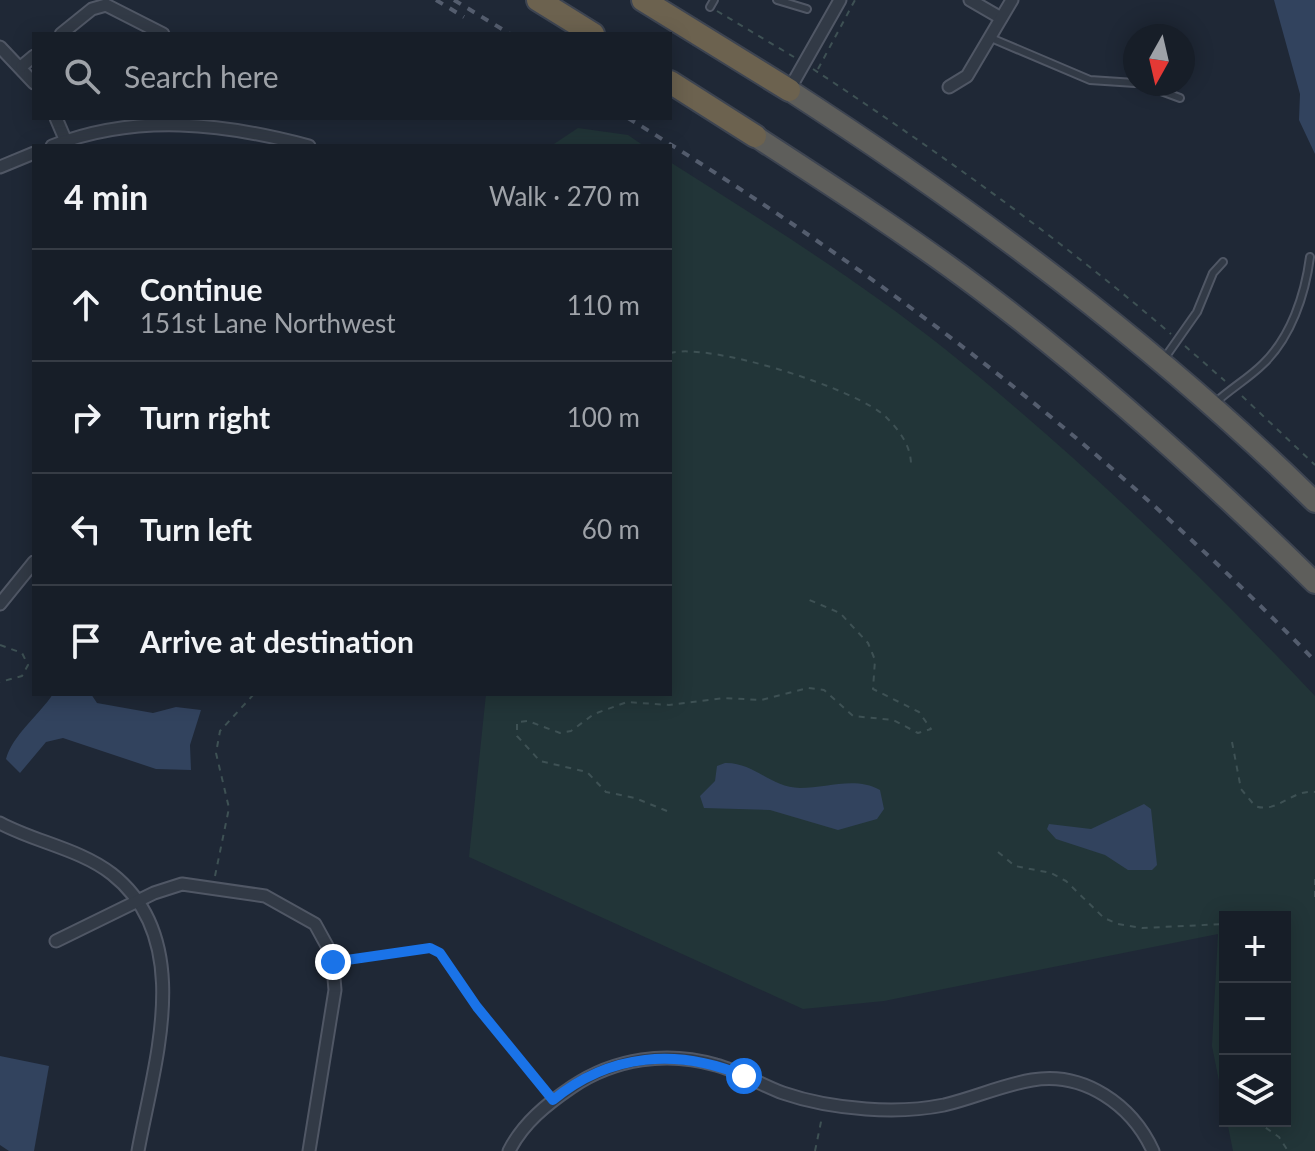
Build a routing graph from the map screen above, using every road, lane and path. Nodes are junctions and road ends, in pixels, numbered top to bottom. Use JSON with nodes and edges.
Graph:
{"nodes":[{"id":1,"x":538,"y":0,"type":"edge"},
{"id":2,"x":643,"y":0,"type":"edge"},
{"id":3,"x":777,"y":0,"type":"edge"},
{"id":4,"x":840,"y":0,"type":"edge"},
{"id":5,"x":855,"y":0,"type":"edge"},
{"id":6,"x":970,"y":0,"type":"edge"},
{"id":7,"x":1012,"y":0,"type":"edge"},
{"id":8,"x":712,"y":3,"type":"edge"},
{"id":9,"x":807,"y":9,"type":"dead end"},
{"id":10,"x":1001,"y":18,"type":"junction"},
{"id":11,"x":63,"y":32,"type":"edge"},
{"id":12,"x":159,"y":32,"type":"edge"},
{"id":13,"x":590,"y":32,"type":"edge"},
{"id":14,"x":991,"y":38,"type":"junction"},
{"id":15,"x":0,"y":47,"type":"edge"},
{"id":16,"x":795,"y":57,"type":"dead end"},
{"id":17,"x":32,"y":58,"type":"edge"},
{"id":18,"x":22,"y":66,"type":"junction"},
{"id":19,"x":32,"y":80,"type":"edge"},
{"id":20,"x":1123,"y":82,"type":"edge"},
{"id":21,"x":672,"y":83,"type":"edge"},
{"id":22,"x":949,"y":87,"type":"dead end"},
{"id":23,"x":789,"y":90,"type":"junction"},
{"id":24,"x":1175,"y":96,"type":"edge"},
{"id":25,"x":1180,"y":98,"type":"dead end"},
{"id":26,"x":57,"y":120,"type":"edge"},
{"id":27,"x":172,"y":120,"type":"edge"},
{"id":28,"x":755,"y":136,"type":"joint"},
{"id":29,"x":281,"y":142,"type":"edge"},
{"id":30,"x":67,"y":143,"type":"edge"},
{"id":31,"x":32,"y":154,"type":"edge"},
{"id":32,"x":0,"y":167,"type":"edge"},
{"id":33,"x":1310,"y":257,"type":"dead end"},
{"id":34,"x":1223,"y":262,"type":"dead end"},
{"id":35,"x":1179,"y":341,"type":"junction"},
{"id":36,"x":672,"y":353,"type":"edge"},
{"id":37,"x":1161,"y":362,"type":"junction"},
{"id":38,"x":1233,"y":388,"type":"junction"},
{"id":39,"x":1213,"y":406,"type":"junction"},
{"id":40,"x":911,"y":465,"type":"dead end"},
{"id":41,"x":1315,"y":465,"type":"edge"},
{"id":42,"x":1315,"y":502,"type":"edge"},
{"id":43,"x":32,"y":564,"type":"edge"},
{"id":44,"x":1315,"y":583,"type":"edge"},
{"id":45,"x":807,"y":599,"type":"dead end"},
{"id":46,"x":0,"y":604,"type":"edge"},
{"id":47,"x":0,"y":645,"type":"edge"},
{"id":48,"x":0,"y":682,"type":"edge"},
{"id":49,"x":252,"y":696,"type":"edge"},
{"id":50,"x":1232,"y":742,"type":"dead end"},
{"id":51,"x":1315,"y":792,"type":"edge"},
{"id":52,"x":667,"y":811,"type":"dead end"},
{"id":53,"x":0,"y":823,"type":"edge"},
{"id":54,"x":998,"y":852,"type":"dead end"},
{"id":55,"x":1315,"y":879,"type":"edge"},
{"id":56,"x":213,"y":886,"type":"junction"},
{"id":57,"x":138,"y":902,"type":"junction"},
{"id":58,"x":1315,"y":903,"type":"edge"},
{"id":59,"x":1219,"y":924,"type":"edge"},
{"id":60,"x":56,"y":941,"type":"dead end"},
{"id":61,"x":333,"y":958,"type":"junction"},
{"id":62,"x":555,"y":1099,"type":"junction"},
{"id":63,"x":825,"y":1102,"type":"junction"},
{"id":64,"x":1265,"y":1127,"type":"edge"},
{"id":65,"x":138,"y":1151,"type":"edge"},
{"id":66,"x":309,"y":1151,"type":"edge"},
{"id":67,"x":509,"y":1151,"type":"edge"},
{"id":68,"x":815,"y":1151,"type":"edge"},
{"id":69,"x":1153,"y":1151,"type":"edge"},
{"id":70,"x":1288,"y":1151,"type":"edge"}],
"edges":[{"from":1,"to":13,"type":"highway"},
{"from":2,"to":23,"type":"highway"},
{"from":3,"to":9,"type":"lane"},
{"from":4,"to":23,"type":"street"},
{"from":5,"to":35,"type":"path"},
{"from":6,"to":10,"type":"street"},
{"from":7,"to":10,"type":"street"},
{"from":8,"to":16,"type":"path"},
{"from":10,"to":14,"type":"street"},
{"from":11,"to":12,"type":"street"},
{"from":14,"to":20,"type":"lane"},
{"from":14,"to":22,"type":"street"},
{"from":15,"to":18,"type":"street"},
{"from":17,"to":18,"type":"street"},
{"from":18,"to":19,"type":"street"},
{"from":21,"to":28,"type":"highway"},
{"from":23,"to":37,"type":"highway"},
{"from":24,"to":25,"type":"lane"},
{"from":26,"to":30,"type":"street"},
{"from":27,"to":29,"type":"street"},
{"from":27,"to":30,"type":"street"},
{"from":28,"to":44,"type":"highway"},
{"from":31,"to":32,"type":"street"},
{"from":33,"to":38,"type":"lane"},
{"from":34,"to":35,"type":"lane"},
{"from":35,"to":37,"type":"lane"},
{"from":35,"to":38,"type":"path"},
{"from":36,"to":40,"type":"path"},
{"from":37,"to":39,"type":"highway"},
{"from":38,"to":39,"type":"lane"},
{"from":38,"to":41,"type":"path"},
{"from":39,"to":42,"type":"highway"},
{"from":43,"to":46,"type":"street"},
{"from":45,"to":52,"type":"path"},
{"from":47,"to":48,"type":"path"},
{"from":49,"to":56,"type":"path"},
{"from":50,"to":51,"type":"path"},
{"from":53,"to":57,"type":"street"},
{"from":54,"to":59,"type":"path"},
{"from":55,"to":58,"type":"path"},
{"from":56,"to":57,"type":"street"},
{"from":56,"to":61,"type":"street"},
{"from":57,"to":60,"type":"street"},
{"from":57,"to":65,"type":"street"},
{"from":61,"to":62,"type":"path"},
{"from":61,"to":66,"type":"street"},
{"from":62,"to":63,"type":"street"},
{"from":62,"to":67,"type":"street"},
{"from":63,"to":68,"type":"path"},
{"from":63,"to":69,"type":"street"},
{"from":64,"to":70,"type":"path"}]}
